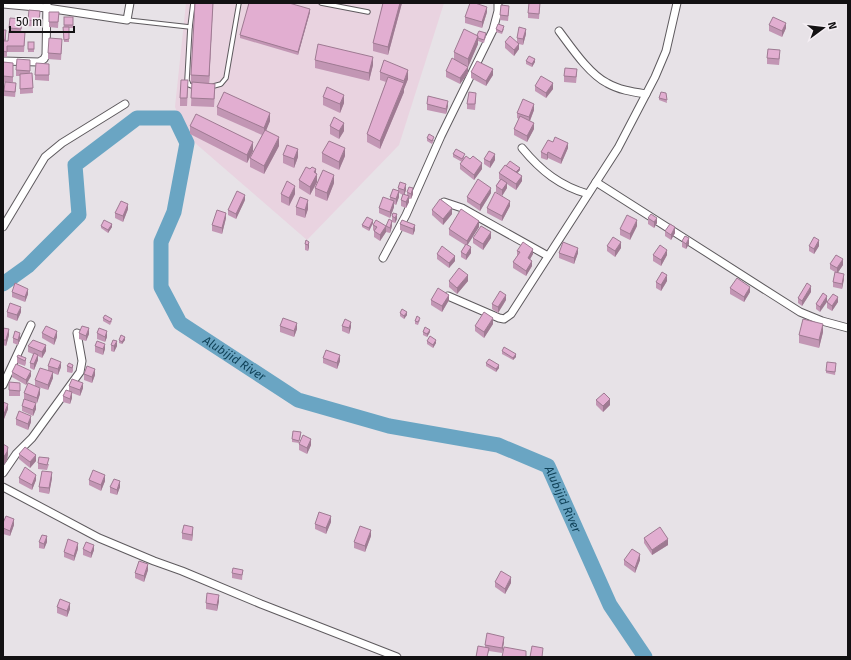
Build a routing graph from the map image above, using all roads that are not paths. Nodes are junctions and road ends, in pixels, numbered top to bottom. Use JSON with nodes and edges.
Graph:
{"nodes":[{"id":1,"x":130,"y":3,"type":"edge"},
{"id":2,"x":193,"y":3,"type":"edge"},
{"id":3,"x":239,"y":3,"type":"edge"},
{"id":4,"x":321,"y":3,"type":"edge"},
{"id":5,"x":498,"y":3,"type":"edge"},
{"id":6,"x":678,"y":3,"type":"edge"},
{"id":7,"x":3,"y":4,"type":"edge"},
{"id":8,"x":47,"y":5,"type":"edge"},
{"id":9,"x":368,"y":12,"type":"dead end"},
{"id":10,"x":127,"y":20,"type":"junction"},
{"id":11,"x":190,"y":27,"type":"junction"},
{"id":12,"x":559,"y":31,"type":"dead end"},
{"id":13,"x":3,"y":61,"type":"edge"},
{"id":14,"x":207,"y":87,"type":"edge"},
{"id":15,"x":199,"y":88,"type":"edge"},
{"id":16,"x":646,"y":94,"type":"junction"},
{"id":17,"x":125,"y":104,"type":"dead end"},
{"id":18,"x":522,"y":148,"type":"dead end"},
{"id":19,"x":596,"y":182,"type":"junction"},
{"id":20,"x":588,"y":194,"type":"junction"},
{"id":21,"x":444,"y":202,"type":"edge"},
{"id":22,"x":3,"y":227,"type":"edge"},
{"id":23,"x":548,"y":256,"type":"junction"},
{"id":24,"x":383,"y":258,"type":"dead end"},
{"id":25,"x":448,"y":296,"type":"edge"},
{"id":26,"x":30,"y":325,"type":"dead end"},
{"id":27,"x":848,"y":328,"type":"edge"},
{"id":28,"x":77,"y":333,"type":"dead end"},
{"id":29,"x":3,"y":385,"type":"edge"},
{"id":30,"x":3,"y":473,"type":"edge"},
{"id":31,"x":3,"y":487,"type":"edge"},
{"id":32,"x":397,"y":657,"type":"edge"}],
"edges":[{"from":1,"to":10,"type":"street"},
{"from":2,"to":11,"type":"lane"},
{"from":3,"to":14,"type":"lane"},
{"from":4,"to":9,"type":"lane"},
{"from":5,"to":24,"type":"street"},
{"from":6,"to":16,"type":"street"},
{"from":7,"to":8,"type":"street"},
{"from":8,"to":10,"type":"street"},
{"from":8,"to":13,"type":"street"},
{"from":10,"to":11,"type":"lane"},
{"from":11,"to":15,"type":"lane"},
{"from":12,"to":16,"type":"street"},
{"from":16,"to":19,"type":"street"},
{"from":17,"to":22,"type":"street"},
{"from":18,"to":20,"type":"street"},
{"from":19,"to":20,"type":"street"},
{"from":19,"to":27,"type":"street"},
{"from":20,"to":23,"type":"street"},
{"from":21,"to":23,"type":"street"},
{"from":23,"to":25,"type":"street"},
{"from":26,"to":29,"type":"street"},
{"from":28,"to":30,"type":"street"},
{"from":31,"to":32,"type":"street"}]}
